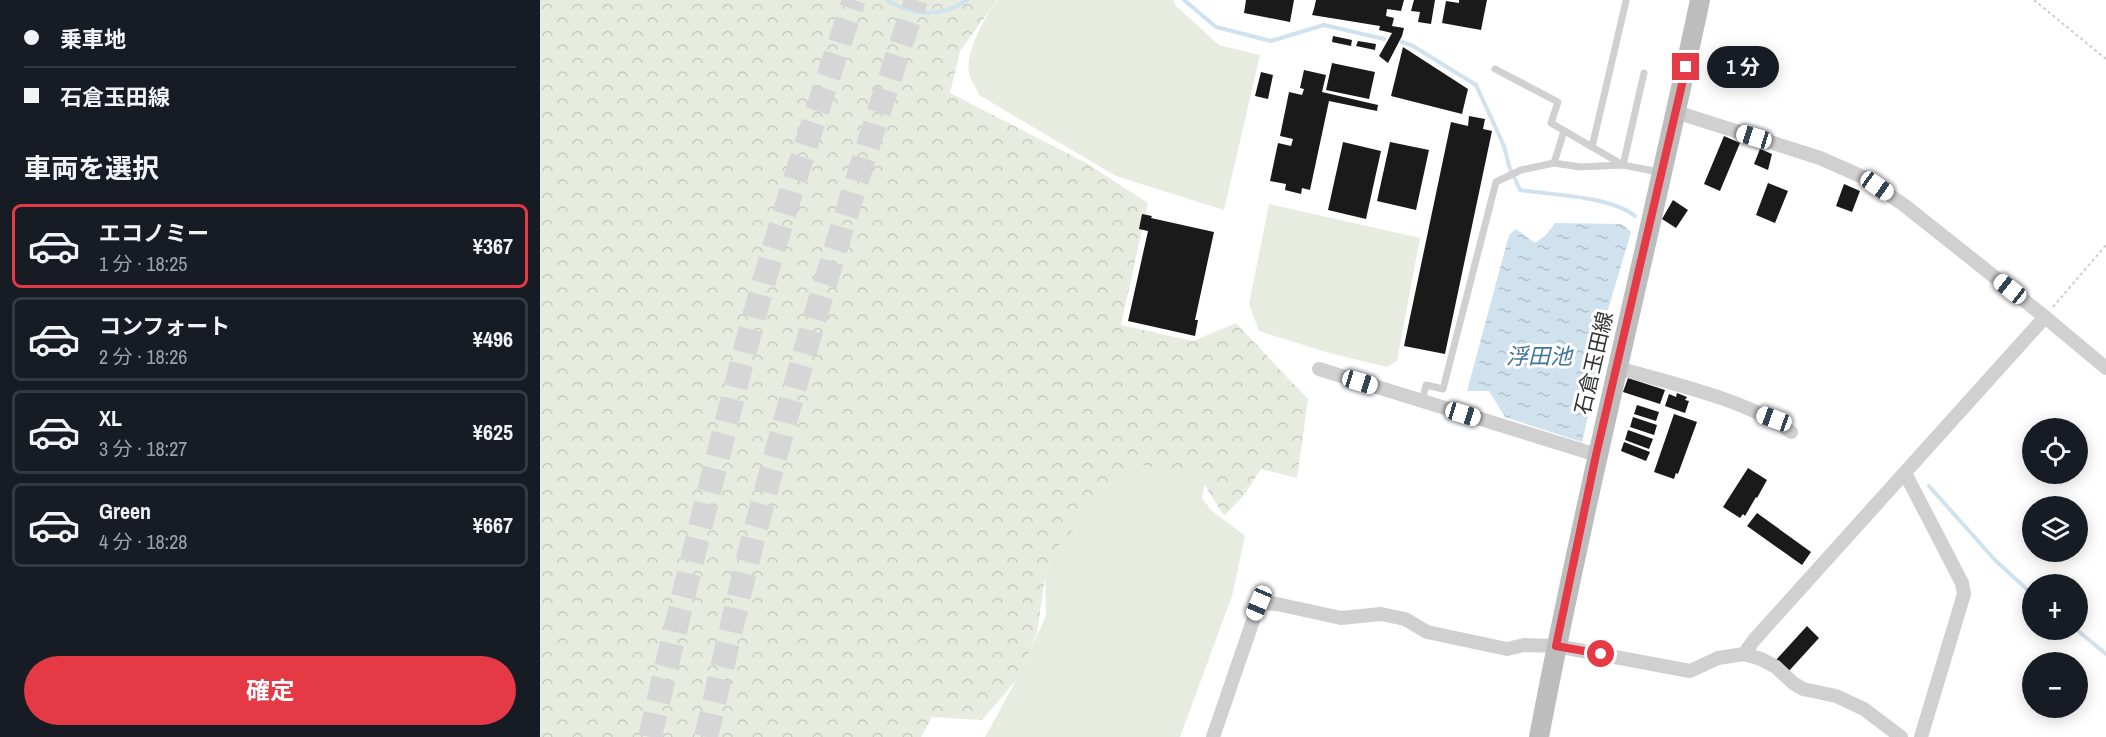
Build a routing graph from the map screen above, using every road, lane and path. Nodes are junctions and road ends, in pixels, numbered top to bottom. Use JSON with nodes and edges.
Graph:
{"nodes":[{"id":1,"x":1700,"y":0,"type":"edge"},
{"id":2,"x":2034,"y":0,"type":"edge"},
{"id":3,"x":1626,"y":1,"type":"edge"},
{"id":4,"x":2106,"y":59,"type":"edge"},
{"id":5,"x":1495,"y":69,"type":"dead end"},
{"id":6,"x":1644,"y":73,"type":"dead end"},
{"id":7,"x":1676,"y":112,"type":"junction"},
{"id":8,"x":1564,"y":131,"type":"junction"},
{"id":9,"x":1592,"y":147,"type":"junction"},
{"id":10,"x":1554,"y":163,"type":"junction"},
{"id":11,"x":1623,"y":165,"type":"junction"},
{"id":12,"x":1662,"y":173,"type":"junction"},
{"id":13,"x":2106,"y":245,"type":"edge"},
{"id":14,"x":2045,"y":316,"type":"junction"},
{"id":15,"x":1618,"y":368,"type":"junction"},
{"id":16,"x":2106,"y":368,"type":"edge"},
{"id":17,"x":1319,"y":369,"type":"dead end"},
{"id":18,"x":1422,"y":401,"type":"junction"},
{"id":19,"x":1791,"y":432,"type":"dead end"},
{"id":20,"x":1596,"y":455,"type":"junction"},
{"id":21,"x":1905,"y":472,"type":"junction"},
{"id":22,"x":1556,"y":646,"type":"junction"},
{"id":23,"x":1744,"y":654,"type":"junction"},
{"id":24,"x":1213,"y":737,"type":"edge"},
{"id":25,"x":1539,"y":737,"type":"edge"},
{"id":26,"x":1901,"y":737,"type":"edge"},
{"id":27,"x":1921,"y":737,"type":"edge"}],
"edges":[{"from":1,"to":7,"type":"main road","name":"石倉玉田線"},
{"from":2,"to":4,"type":"path"},
{"from":3,"to":9,"type":"lane"},
{"from":5,"to":8,"type":"lane"},
{"from":6,"to":11,"type":"lane"},
{"from":7,"to":12,"type":"main road","name":"石倉玉田線"},
{"from":7,"to":14,"type":"street"},
{"from":8,"to":9,"type":"lane"},
{"from":8,"to":10,"type":"lane"},
{"from":9,"to":11,"type":"lane"},
{"from":10,"to":11,"type":"lane"},
{"from":10,"to":18,"type":"lane"},
{"from":11,"to":12,"type":"lane"},
{"from":12,"to":15,"type":"main road","name":"石倉玉田線"},
{"from":13,"to":14,"type":"path"},
{"from":14,"to":16,"type":"street"},
{"from":14,"to":21,"type":"street"},
{"from":15,"to":19,"type":"street"},
{"from":15,"to":20,"type":"main road","name":"石倉玉田線"},
{"from":17,"to":18,"type":"street"},
{"from":18,"to":20,"type":"street"},
{"from":20,"to":22,"type":"main road","name":"石倉玉田線"},
{"from":21,"to":23,"type":"street"},
{"from":21,"to":27,"type":"street"},
{"from":22,"to":23,"type":"street"},
{"from":22,"to":24,"type":"street"},
{"from":22,"to":25,"type":"main road","name":"石倉玉田線"},
{"from":23,"to":26,"type":"street"}]}
